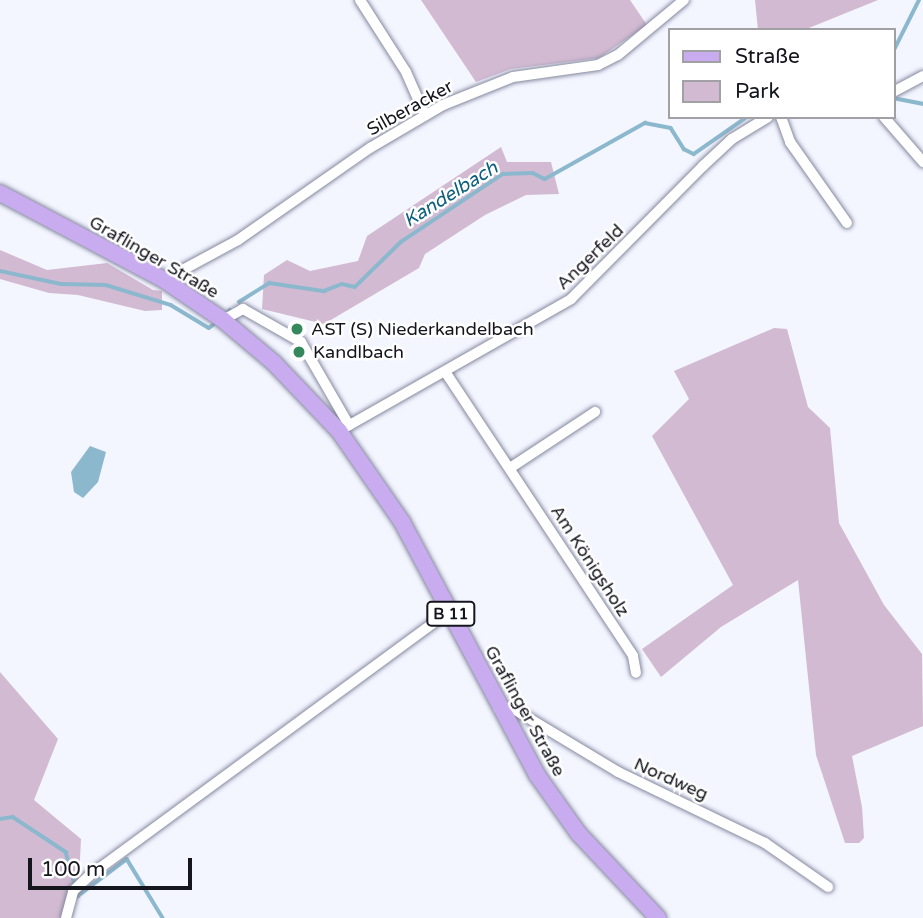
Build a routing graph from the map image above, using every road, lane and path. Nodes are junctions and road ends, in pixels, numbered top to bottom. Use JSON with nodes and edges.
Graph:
{"nodes":[{"id":1,"x":360,"y":0,"type":"edge"},
{"id":2,"x":684,"y":0,"type":"edge"},
{"id":3,"x":923,"y":76,"type":"edge"},
{"id":4,"x":895,"y":91,"type":"edge"},
{"id":5,"x":425,"y":115,"type":"junction"},
{"id":6,"x":765,"y":119,"type":"edge"},
{"id":7,"x":782,"y":119,"type":"edge"},
{"id":8,"x":886,"y":119,"type":"edge"},
{"id":9,"x":922,"y":162,"type":"edge"},
{"id":10,"x":0,"y":193,"type":"edge"},
{"id":11,"x":847,"y":223,"type":"dead end"},
{"id":12,"x":164,"y":280,"type":"junction"},
{"id":13,"x":223,"y":320,"type":"junction"},
{"id":14,"x":446,"y":373,"type":"junction"},
{"id":15,"x":595,"y":412,"type":"dead end"},
{"id":16,"x":344,"y":428,"type":"junction"},
{"id":17,"x":510,"y":468,"type":"junction"},
{"id":18,"x":450,"y":611,"type":"junction"},
{"id":19,"x":636,"y":673,"type":"dead end"},
{"id":20,"x":498,"y":708,"type":"junction"},
{"id":21,"x":828,"y":887,"type":"dead end"},
{"id":22,"x":66,"y":918,"type":"edge"},
{"id":23,"x":658,"y":918,"type":"edge"}],
"edges":[{"from":1,"to":5,"type":"street"},
{"from":2,"to":5,"type":"street","name":"Silberacker"},
{"from":3,"to":4,"type":"street"},
{"from":5,"to":12,"type":"street","name":"Silberacker"},
{"from":6,"to":14,"type":"street","name":"Angerfeld"},
{"from":7,"to":11,"type":"street"},
{"from":8,"to":9,"type":"street"},
{"from":10,"to":12,"type":"main road","name":"Graflinger Straße","number":"B 11"},
{"from":12,"to":13,"type":"main road","name":"Graflinger Straße","number":"B 11"},
{"from":13,"to":16,"type":"main road","name":"Graflinger Straße","number":"B 11"},
{"from":13,"to":16,"type":"street"},
{"from":14,"to":16,"type":"street","name":"Angerfeld"},
{"from":14,"to":17,"type":"street","name":"Am Königsholz"},
{"from":15,"to":17,"type":"street"},
{"from":16,"to":18,"type":"main road","name":"Graflinger Straße","number":"B 11"},
{"from":17,"to":19,"type":"street","name":"Am Königsholz"},
{"from":18,"to":20,"type":"main road","name":"Graflinger Straße","number":"B 11"},
{"from":18,"to":22,"type":"street"},
{"from":20,"to":21,"type":"street","name":"Nordweg"},
{"from":20,"to":23,"type":"main road","name":"Graflinger Straße","number":"B 11"}]}
